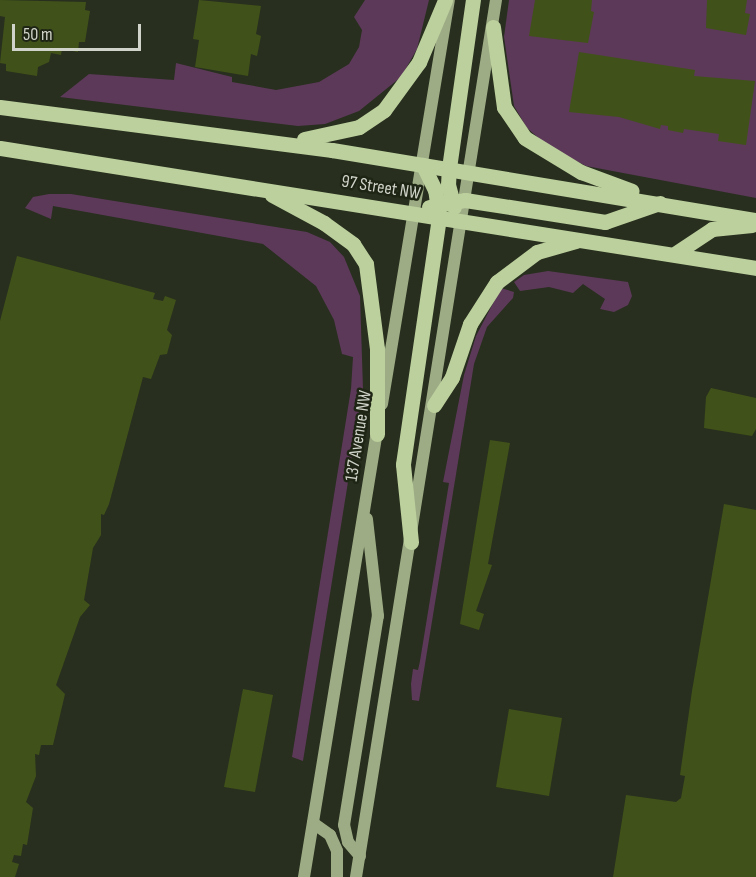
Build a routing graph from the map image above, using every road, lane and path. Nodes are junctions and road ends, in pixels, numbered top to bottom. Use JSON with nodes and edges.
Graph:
{"nodes":[{"id":1,"x":447,"y":0,"type":"edge"},
{"id":2,"x":473,"y":0,"type":"edge"},
{"id":3,"x":496,"y":0,"type":"edge"},
{"id":4,"x":493,"y":27,"type":"junction"},
{"id":5,"x":0,"y":107,"type":"edge"},
{"id":6,"x":265,"y":141,"type":"junction"},
{"id":7,"x":0,"y":148,"type":"edge"},
{"id":8,"x":423,"y":165,"type":"junction"},
{"id":9,"x":449,"y":168,"type":"junction"},
{"id":10,"x":470,"y":172,"type":"junction"},
{"id":11,"x":262,"y":189,"type":"junction"},
{"id":12,"x":663,"y":202,"type":"junction"},
{"id":13,"x":449,"y":205,"type":"junction"},
{"id":14,"x":414,"y":213,"type":"junction"},
{"id":15,"x":462,"y":220,"type":"junction"},
{"id":16,"x":756,"y":220,"type":"edge"},
{"id":17,"x":756,"y":225,"type":"edge"},
{"id":18,"x":583,"y":239,"type":"junction"},
{"id":19,"x":676,"y":253,"type":"junction"},
{"id":20,"x":756,"y":268,"type":"edge"},
{"id":21,"x":434,"y":405,"type":"junction"},
{"id":22,"x":377,"y":434,"type":"junction"},
{"id":23,"x":365,"y":506,"type":"junction"},
{"id":24,"x":411,"y":542,"type":"junction"},
{"id":25,"x":313,"y":824,"type":"junction"},
{"id":26,"x":360,"y":856,"type":"junction"},
{"id":27,"x":304,"y":877,"type":"edge"},
{"id":28,"x":337,"y":877,"type":"edge"},
{"id":29,"x":356,"y":877,"type":"edge"}],
"edges":[{"from":1,"to":6,"type":"main road"},
{"from":1,"to":8,"type":"main road","name":"137 Avenue NW"},
{"from":2,"to":9,"type":"main road"},
{"from":3,"to":4,"type":"main road"},
{"from":4,"to":10,"type":"main road"},
{"from":4,"to":12,"type":"main road"},
{"from":5,"to":6,"type":"main road","name":"97 Street NW"},
{"from":6,"to":8,"type":"main road","name":"97 Street NW"},
{"from":7,"to":11,"type":"main road","name":"97 Street NW"},
{"from":8,"to":9,"type":"main road","name":"97 Street NW"},
{"from":8,"to":13,"type":"main road"},
{"from":8,"to":14,"type":"main road","name":"137 Avenue NW"},
{"from":9,"to":10,"type":"main road","name":"97 Street NW"},
{"from":9,"to":13,"type":"main road"},
{"from":10,"to":12,"type":"main road","name":"97 Street NW"},
{"from":10,"to":13,"type":"main road"},
{"from":11,"to":14,"type":"main road","name":"97 Street NW"},
{"from":11,"to":22,"type":"main road"},
{"from":12,"to":13,"type":"main road"},
{"from":12,"to":16,"type":"main road","name":"97 Street NW"},
{"from":13,"to":14,"type":"main road","name":"97 Street NW"},
{"from":13,"to":15,"type":"main road","name":"97 Street NW"},
{"from":13,"to":15,"type":"main road"},
{"from":13,"to":24,"type":"main road"},
{"from":14,"to":22,"type":"main road","name":"137 Avenue NW"},
{"from":15,"to":18,"type":"main road","name":"97 Street NW"},
{"from":15,"to":21,"type":"main road"},
{"from":17,"to":19,"type":"main road"},
{"from":18,"to":19,"type":"main road","name":"97 Street NW"},
{"from":18,"to":21,"type":"main road"},
{"from":19,"to":20,"type":"main road","name":"97 Street NW"},
{"from":21,"to":24,"type":"main road"},
{"from":22,"to":23,"type":"main road","name":"137 Avenue NW"},
{"from":23,"to":25,"type":"main road","name":"137 Avenue NW"},
{"from":23,"to":26,"type":"main road"},
{"from":24,"to":26,"type":"main road"},
{"from":25,"to":27,"type":"main road","name":"137 Avenue NW"},
{"from":25,"to":28,"type":"main road"},
{"from":26,"to":29,"type":"main road"}]}
